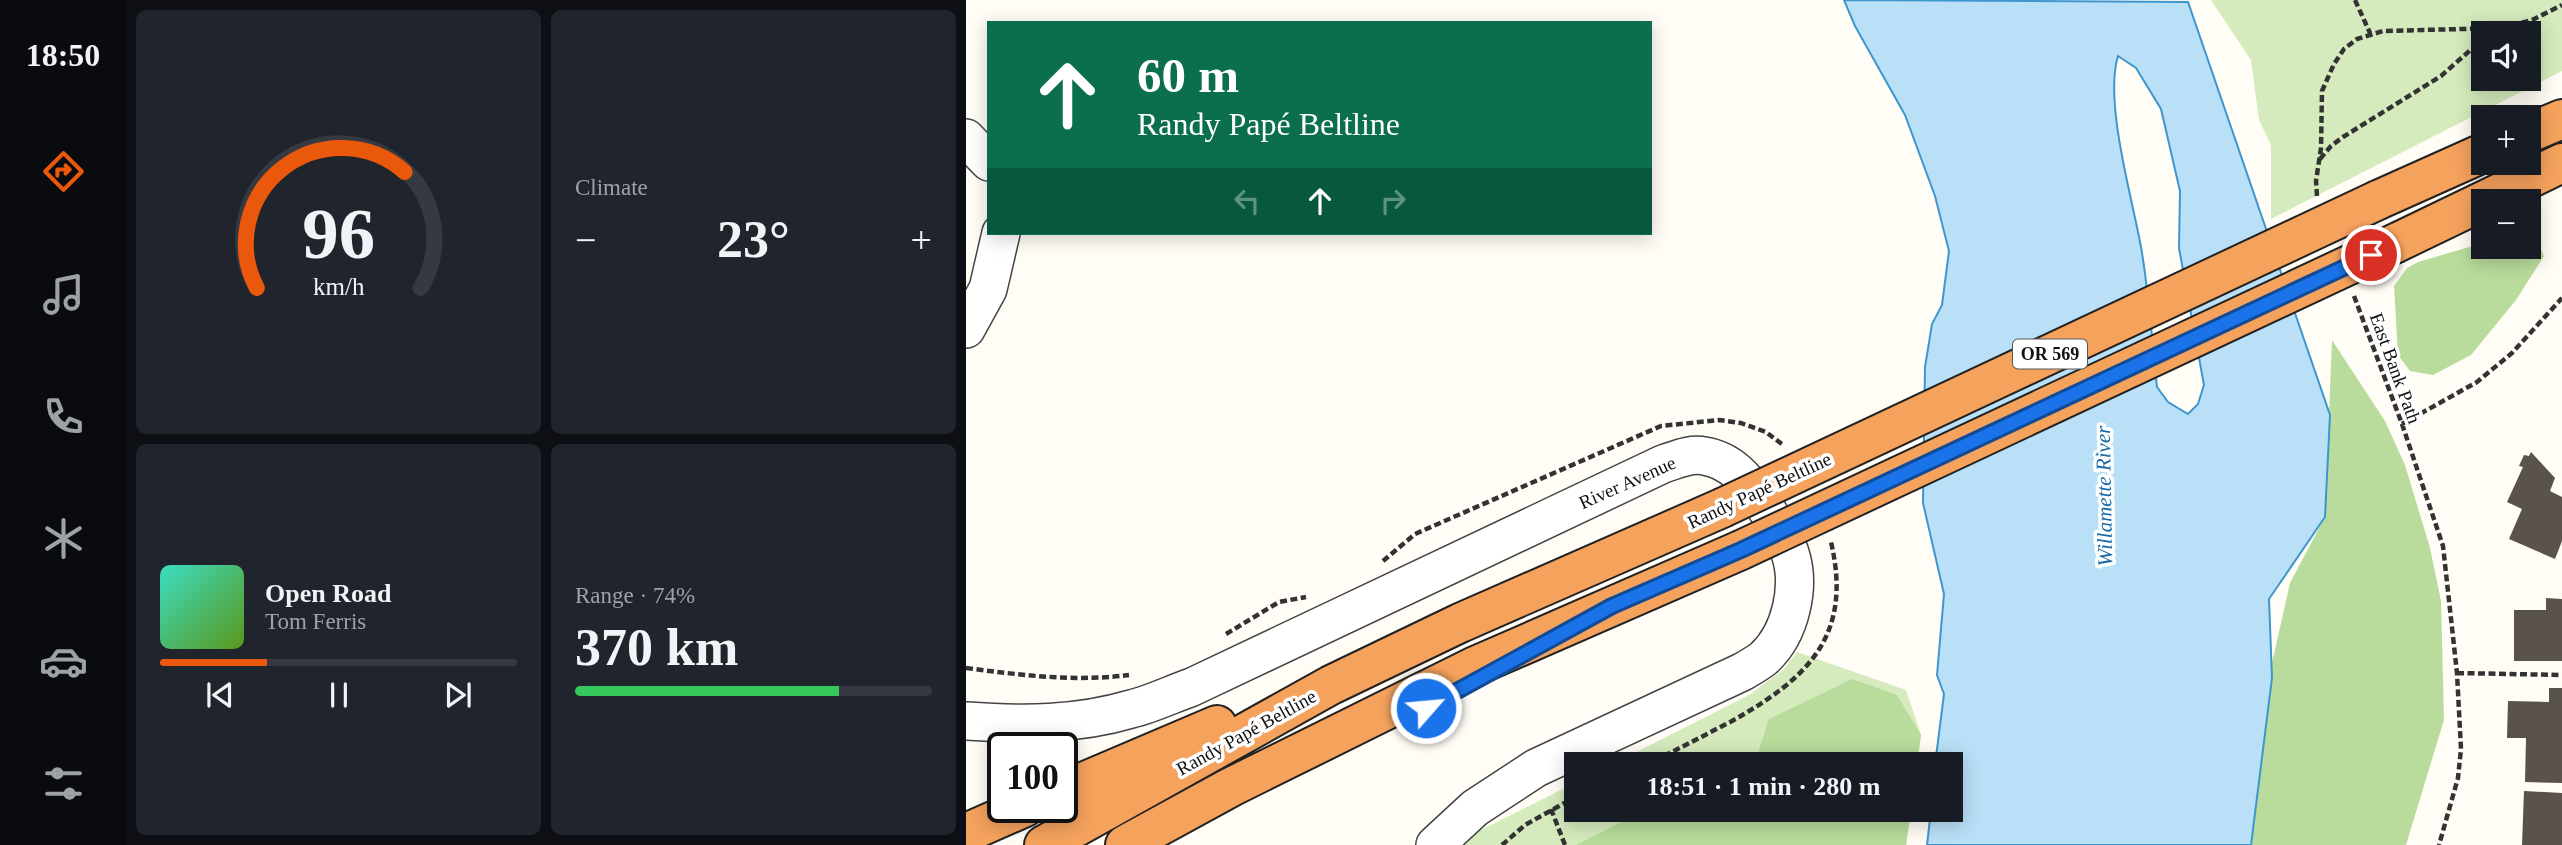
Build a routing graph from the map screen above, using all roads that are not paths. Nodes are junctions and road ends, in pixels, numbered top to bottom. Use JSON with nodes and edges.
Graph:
{"nodes":[{"id":1,"x":2562,"y":118,"type":"edge"},
{"id":2,"x":2541,"y":128,"type":"edge"},
{"id":3,"x":966,"y":138,"type":"edge"},
{"id":4,"x":2471,"y":158,"type":"edge"},
{"id":5,"x":987,"y":160,"type":"edge"},
{"id":6,"x":2562,"y":163,"type":"edge"},
{"id":7,"x":1002,"y":235,"type":"edge"},
{"id":8,"x":966,"y":329,"type":"edge"},
{"id":9,"x":1612,"y":606,"type":"junction"},
{"id":10,"x":1331,"y":685,"type":"junction"},
{"id":11,"x":966,"y":721,"type":"edge"},
{"id":12,"x":1078,"y":784,"type":"edge"},
{"id":13,"x":989,"y":823,"type":"edge"},
{"id":14,"x":966,"y":833,"type":"edge"},
{"id":15,"x":1044,"y":845,"type":"edge"},
{"id":16,"x":1125,"y":845,"type":"edge"},
{"id":17,"x":1183,"y":845,"type":"edge"},
{"id":18,"x":1435,"y":845,"type":"edge"}],
"edges":[{"from":1,"to":2,"type":"highway"},
{"from":3,"to":5,"type":"street"},
{"from":4,"to":10,"type":"highway","name":"Randy Papé Beltline","number":"OR 569","bridge":true},
{"from":6,"to":9,"type":"highway","number":"OR 569","bridge":true},
{"from":7,"to":8,"type":"street"},
{"from":9,"to":16,"type":"highway","number":"OR 569"},
{"from":9,"to":17,"type":"highway"},
{"from":10,"to":12,"type":"highway"},
{"from":10,"to":15,"type":"highway","name":"Randy Papé Beltline","number":"OR 569"},
{"from":11,"to":18,"type":"street","name":"River Avenue"},
{"from":13,"to":14,"type":"highway"}]}
